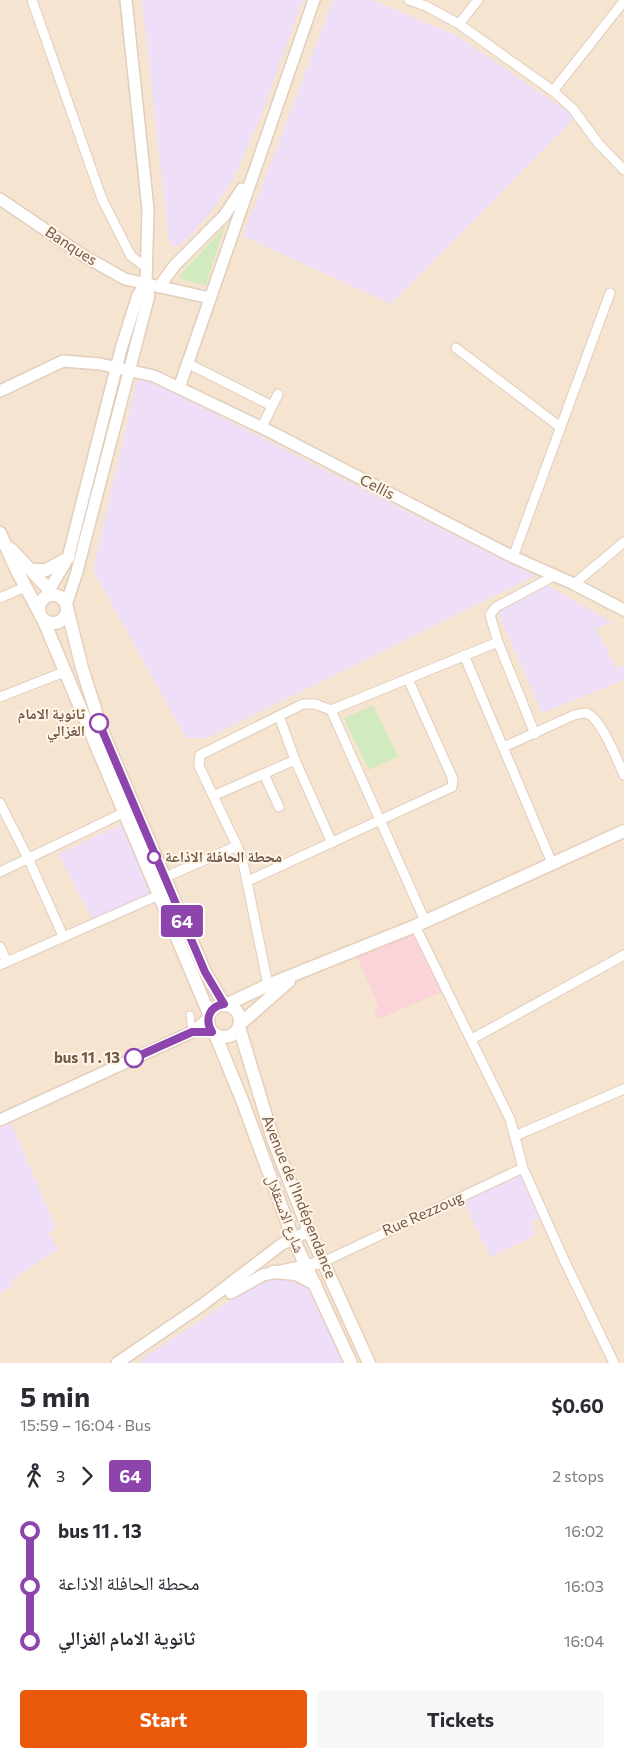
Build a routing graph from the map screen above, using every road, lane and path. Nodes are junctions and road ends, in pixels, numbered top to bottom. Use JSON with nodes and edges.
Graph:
{"nodes":[{"id":1,"x":32,"y":0,"type":"edge"},
{"id":2,"x":126,"y":0,"type":"edge"},
{"id":3,"x":314,"y":0,"type":"edge"},
{"id":4,"x":409,"y":0,"type":"edge"},
{"id":5,"x":478,"y":0,"type":"edge"},
{"id":6,"x":624,"y":2,"type":"edge"},
{"id":7,"x":459,"y":24,"type":"junction"},
{"id":8,"x":553,"y":92,"type":"junction"},
{"id":9,"x":256,"y":163,"type":"junction"},
{"id":10,"x":624,"y":170,"type":"edge"},
{"id":11,"x":0,"y":199,"type":"edge"},
{"id":12,"x":147,"y":268,"type":"junction"},
{"id":13,"x":146,"y":283,"type":"junction"},
{"id":14,"x":160,"y":287,"type":"junction"},
{"id":15,"x":610,"y":293,"type":"dead end"},
{"id":16,"x":210,"y":298,"type":"junction"},
{"id":17,"x":456,"y":348,"type":"dead end"},
{"id":18,"x":188,"y":363,"type":"junction"},
{"id":19,"x":116,"y":368,"type":"junction"},
{"id":20,"x":129,"y":370,"type":"junction"},
{"id":21,"x":179,"y":388,"type":"junction"},
{"id":22,"x":0,"y":391,"type":"edge"},
{"id":23,"x":278,"y":394,"type":"dead end"},
{"id":24,"x":272,"y":406,"type":"junction"},
{"id":25,"x":262,"y":427,"type":"junction"},
{"id":26,"x":560,"y":427,"type":"junction"},
{"id":27,"x":1,"y":536,"type":"edge"},
{"id":28,"x":624,"y":542,"type":"edge"},
{"id":29,"x":513,"y":557,"type":"junction"},
{"id":30,"x":68,"y":558,"type":"junction"},
{"id":31,"x":30,"y":570,"type":"junction"},
{"id":32,"x":554,"y":576,"type":"junction"},
{"id":33,"x":574,"y":584,"type":"junction"},
{"id":34,"x":25,"y":587,"type":"junction"},
{"id":35,"x":50,"y":594,"type":"junction"},
{"id":36,"x":0,"y":598,"type":"edge"},
{"id":37,"x":66,"y":606,"type":"junction"},
{"id":38,"x":624,"y":610,"type":"edge"},
{"id":39,"x":41,"y":615,"type":"junction"},
{"id":40,"x":498,"y":642,"type":"junction"},
{"id":41,"x":464,"y":655,"type":"junction"},
{"id":42,"x":64,"y":672,"type":"junction"},
{"id":43,"x":408,"y":678,"type":"junction"},
{"id":44,"x":0,"y":697,"type":"edge"},
{"id":45,"x":331,"y":710,"type":"junction"},
{"id":46,"x":279,"y":716,"type":"junction"},
{"id":47,"x":536,"y":734,"type":"junction"},
{"id":48,"x":504,"y":747,"type":"junction"},
{"id":49,"x":295,"y":760,"type":"junction"},
{"id":50,"x":264,"y":774,"type":"junction"},
{"id":51,"x":624,"y":775,"type":"edge"},
{"id":52,"x":213,"y":796,"type":"junction"},
{"id":53,"x":0,"y":803,"type":"edge"},
{"id":54,"x":279,"y":807,"type":"dead end"},
{"id":55,"x":125,"y":812,"type":"junction"},
{"id":56,"x":379,"y":820,"type":"junction"},
{"id":57,"x":624,"y":832,"type":"edge"},
{"id":58,"x":332,"y":843,"type":"junction"},
{"id":59,"x":236,"y":846,"type":"junction"},
{"id":60,"x":28,"y":858,"type":"junction"},
{"id":61,"x":552,"y":863,"type":"junction"},
{"id":62,"x":0,"y":872,"type":"edge"},
{"id":63,"x":163,"y":878,"type":"junction"},
{"id":64,"x":248,"y":881,"type":"junction"},
{"id":65,"x":159,"y":895,"type":"junction"},
{"id":66,"x":420,"y":923,"type":"junction"},
{"id":67,"x":63,"y":936,"type":"junction"},
{"id":68,"x":0,"y":947,"type":"edge"},
{"id":69,"x":624,"y":955,"type":"edge"},
{"id":70,"x":4,"y":963,"type":"edge"},
{"id":71,"x":295,"y":976,"type":"junction"},
{"id":72,"x":268,"y":985,"type":"junction"},
{"id":73,"x":225,"y":1004,"type":"junction"},
{"id":74,"x":190,"y":1015,"type":"dead end"},
{"id":75,"x":209,"y":1016,"type":"junction"},
{"id":76,"x":240,"y":1026,"type":"junction"},
{"id":77,"x":192,"y":1032,"type":"junction"},
{"id":78,"x":213,"y":1033,"type":"junction"},
{"id":79,"x":472,"y":1039,"type":"junction"},
{"id":80,"x":624,"y":1089,"type":"edge"},
{"id":81,"x":0,"y":1120,"type":"edge"},
{"id":82,"x":515,"y":1136,"type":"junction"},
{"id":83,"x":523,"y":1168,"type":"junction"},
{"id":84,"x":309,"y":1231,"type":"junction"},
{"id":85,"x":293,"y":1238,"type":"junction"},
{"id":86,"x":323,"y":1262,"type":"junction"},
{"id":87,"x":306,"y":1267,"type":"junction"},
{"id":88,"x":272,"y":1272,"type":"junction"},
{"id":89,"x":316,"y":1284,"type":"junction"},
{"id":90,"x":354,"y":1331,"type":"junction"},
{"id":91,"x":340,"y":1338,"type":"junction"},
{"id":92,"x":117,"y":1363,"type":"edge"},
{"id":93,"x":128,"y":1363,"type":"edge"},
{"id":94,"x":352,"y":1363,"type":"edge"},
{"id":95,"x":369,"y":1363,"type":"edge"},
{"id":96,"x":614,"y":1363,"type":"edge"}],
"edges":[{"from":1,"to":12,"type":"street"},
{"from":2,"to":12,"type":"street"},
{"from":3,"to":9,"type":"street"},
{"from":4,"to":7,"type":"street"},
{"from":5,"to":7,"type":"street"},
{"from":6,"to":8,"type":"street"},
{"from":7,"to":8,"type":"street"},
{"from":8,"to":10,"type":"street"},
{"from":9,"to":14,"type":"street"},
{"from":9,"to":16,"type":"street"},
{"from":11,"to":13,"type":"street","name":"Banques"},
{"from":12,"to":13,"type":"street"},
{"from":13,"to":14,"type":"street","name":"Banques"},
{"from":13,"to":19,"type":"street"},
{"from":13,"to":20,"type":"street"},
{"from":14,"to":16,"type":"street","name":"Banques"},
{"from":15,"to":26,"type":"street"},
{"from":16,"to":18,"type":"street"},
{"from":17,"to":26,"type":"street"},
{"from":18,"to":21,"type":"street"},
{"from":18,"to":24,"type":"street"},
{"from":19,"to":20,"type":"street","name":"Cellis"},
{"from":19,"to":22,"type":"street","name":"Cellis"},
{"from":19,"to":30,"type":"street"},
{"from":20,"to":21,"type":"street","name":"Cellis"},
{"from":20,"to":37,"type":"street"},
{"from":21,"to":25,"type":"street","name":"Cellis"},
{"from":23,"to":24,"type":"street"},
{"from":24,"to":25,"type":"street"},
{"from":25,"to":29,"type":"street","name":"Cellis"},
{"from":26,"to":29,"type":"street"},
{"from":27,"to":31,"type":"main road"},
{"from":27,"to":34,"type":"main road"},
{"from":28,"to":33,"type":"street"},
{"from":29,"to":32,"type":"street","name":"Cellis"},
{"from":30,"to":31,"type":"main road"},
{"from":30,"to":35,"type":"street"},
{"from":31,"to":35,"type":"main road"},
{"from":32,"to":33,"type":"street","name":"Cellis"},
{"from":32,"to":40,"type":"street"},
{"from":33,"to":38,"type":"street","name":"Cellis"},
{"from":34,"to":36,"type":"street"},
{"from":34,"to":39,"type":"main road"},
{"from":35,"to":37,"type":"main road"},
{"from":35,"to":39,"type":"main road"},
{"from":37,"to":39,"type":"main road"},
{"from":37,"to":63,"type":"main road"},
{"from":39,"to":42,"type":"main road"},
{"from":40,"to":41,"type":"street"},
{"from":40,"to":47,"type":"street"},
{"from":41,"to":43,"type":"street"},
{"from":41,"to":48,"type":"street"},
{"from":42,"to":44,"type":"street"},
{"from":42,"to":55,"type":"main road"},
{"from":43,"to":45,"type":"street"},
{"from":43,"to":56,"type":"street"},
{"from":45,"to":46,"type":"street"},
{"from":45,"to":56,"type":"street"},
{"from":46,"to":49,"type":"street"},
{"from":46,"to":52,"type":"street"},
{"from":47,"to":48,"type":"street"},
{"from":47,"to":51,"type":"street"},
{"from":48,"to":61,"type":"street"},
{"from":49,"to":50,"type":"street"},
{"from":49,"to":58,"type":"street"},
{"from":50,"to":52,"type":"street"},
{"from":50,"to":54,"type":"street"},
{"from":52,"to":59,"type":"street"},
{"from":53,"to":60,"type":"street"},
{"from":55,"to":60,"type":"street"},
{"from":55,"to":65,"type":"main road"},
{"from":56,"to":58,"type":"street"},
{"from":56,"to":66,"type":"street"},
{"from":57,"to":61,"type":"main road"},
{"from":58,"to":64,"type":"street"},
{"from":59,"to":63,"type":"street"},
{"from":59,"to":64,"type":"street"},
{"from":60,"to":62,"type":"street"},
{"from":60,"to":67,"type":"street"},
{"from":61,"to":66,"type":"main road"},
{"from":63,"to":73,"type":"main road"},
{"from":64,"to":72,"type":"street"},
{"from":65,"to":67,"type":"street"},
{"from":65,"to":75,"type":"main road"},
{"from":66,"to":71,"type":"main road"},
{"from":66,"to":79,"type":"street"},
{"from":67,"to":70,"type":"street"},
{"from":68,"to":70,"type":"street"},
{"from":69,"to":79,"type":"street"},
{"from":71,"to":72,"type":"main road"},
{"from":71,"to":76,"type":"main road"},
{"from":72,"to":73,"type":"main road"},
{"from":73,"to":75,"type":"main road"},
{"from":73,"to":76,"type":"main road"},
{"from":74,"to":77,"type":"street"},
{"from":75,"to":77,"type":"street"},
{"from":75,"to":78,"type":"main road"},
{"from":76,"to":78,"type":"main road"},
{"from":76,"to":84,"type":"main road","name":"Avenue de l'Indépendance"},
{"from":77,"to":78,"type":"street"},
{"from":77,"to":81,"type":"street"},
{"from":78,"to":85,"type":"main road","name":"شارع الاستقلال"},
{"from":79,"to":82,"type":"street"},
{"from":80,"to":82,"type":"street"},
{"from":82,"to":83,"type":"street"},
{"from":83,"to":86,"type":"street","name":"Rue Rezzoug"},
{"from":83,"to":96,"type":"street"},
{"from":84,"to":85,"type":"street"},
{"from":84,"to":86,"type":"main road","name":"Avenue de l'Indépendance"},
{"from":85,"to":87,"type":"main road","name":"شارع الاستقلال"},
{"from":85,"to":92,"type":"street"},
{"from":86,"to":87,"type":"street"},
{"from":86,"to":90,"type":"main road","name":"Avenue de l'Indépendance"},
{"from":87,"to":88,"type":"street"},
{"from":87,"to":89,"type":"main road","name":"شارع الاستقلال"},
{"from":88,"to":89,"type":"main road"},
{"from":88,"to":93,"type":"street"},
{"from":89,"to":91,"type":"main road","name":"شارع الاستقلال"},
{"from":90,"to":91,"type":"main road"},
{"from":90,"to":95,"type":"main road","name":"Avenue de l'Indépendance"},
{"from":91,"to":94,"type":"main road","name":"شارع الاستقلال"}]}
